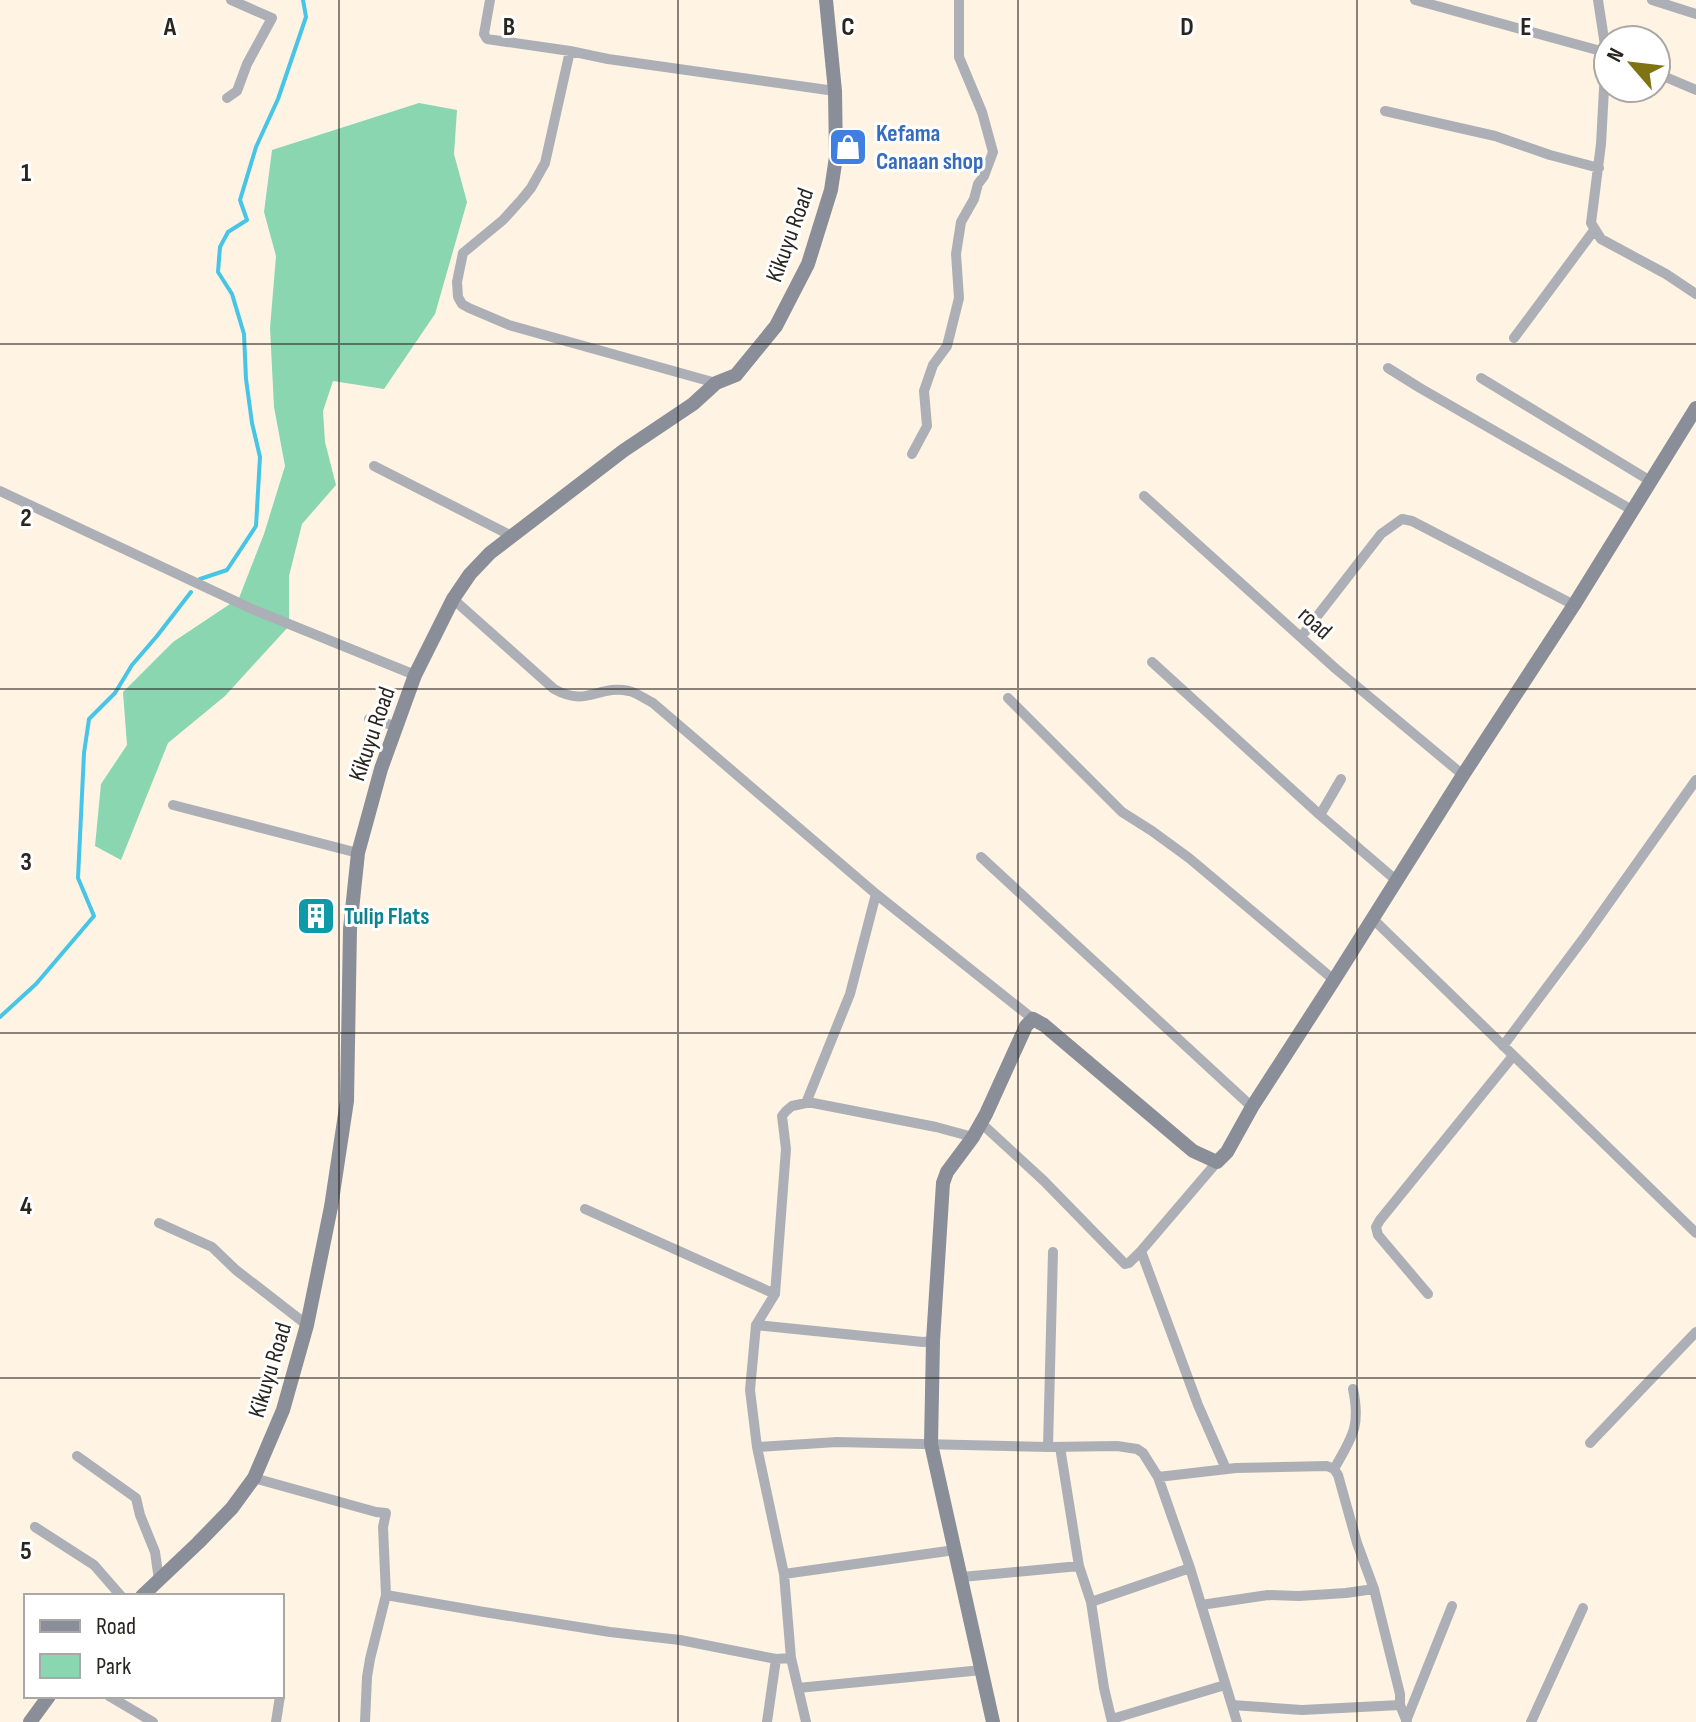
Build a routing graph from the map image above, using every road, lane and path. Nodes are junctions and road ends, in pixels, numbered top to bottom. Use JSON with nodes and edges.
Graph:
{"nodes":[{"id":1,"x":231,"y":0,"type":"edge"},
{"id":2,"x":490,"y":0,"type":"edge"},
{"id":3,"x":826,"y":0,"type":"edge"},
{"id":4,"x":959,"y":0,"type":"edge"},
{"id":5,"x":1415,"y":0,"type":"edge"},
{"id":6,"x":1598,"y":0,"type":"edge"},
{"id":7,"x":1652,"y":0,"type":"edge"},
{"id":8,"x":1696,"y":14,"type":"edge"},
{"id":9,"x":1602,"y":24,"type":"edge"},
{"id":10,"x":1592,"y":48,"type":"edge"},
{"id":11,"x":570,"y":51,"type":"junction"},
{"id":12,"x":1672,"y":80,"type":"edge"},
{"id":13,"x":1696,"y":90,"type":"edge"},
{"id":14,"x":835,"y":91,"type":"junction"},
{"id":15,"x":227,"y":98,"type":"dead end"},
{"id":16,"x":1603,"y":104,"type":"edge"},
{"id":17,"x":1385,"y":111,"type":"dead end"},
{"id":18,"x":1599,"y":168,"type":"junction"},
{"id":19,"x":1595,"y":229,"type":"junction"},
{"id":20,"x":1696,"y":294,"type":"edge"},
{"id":21,"x":1514,"y":338,"type":"dead end"},
{"id":22,"x":1388,"y":368,"type":"dead end"},
{"id":23,"x":1481,"y":378,"type":"dead end"},
{"id":24,"x":716,"y":383,"type":"junction"},
{"id":25,"x":1696,"y":408,"type":"edge"},
{"id":26,"x":912,"y":454,"type":"dead end"},
{"id":27,"x":374,"y":466,"type":"dead end"},
{"id":28,"x":1652,"y":482,"type":"junction"},
{"id":29,"x":0,"y":491,"type":"edge"},
{"id":30,"x":1144,"y":496,"type":"dead end"},
{"id":31,"x":1632,"y":510,"type":"junction"},
{"id":32,"x":512,"y":536,"type":"junction"},
{"id":33,"x":453,"y":599,"type":"junction"},
{"id":34,"x":1574,"y":605,"type":"junction"},
{"id":35,"x":1301,"y":637,"type":"junction"},
{"id":36,"x":1152,"y":662,"type":"dead end"},
{"id":37,"x":415,"y":675,"type":"junction"},
{"id":38,"x":1008,"y":698,"type":"dead end"},
{"id":39,"x":369,"y":719,"type":"dead end"},
{"id":40,"x":396,"y":726,"type":"junction"},
{"id":41,"x":1463,"y":775,"type":"junction"},
{"id":42,"x":1341,"y":779,"type":"dead end"},
{"id":43,"x":1696,"y":780,"type":"edge"},
{"id":44,"x":173,"y":805,"type":"dead end"},
{"id":45,"x":1320,"y":815,"type":"junction"},
{"id":46,"x":358,"y":853,"type":"junction"},
{"id":47,"x":981,"y":857,"type":"dead end"},
{"id":48,"x":1397,"y":881,"type":"junction"},
{"id":49,"x":876,"y":894,"type":"junction"},
{"id":50,"x":1373,"y":919,"type":"junction"},
{"id":51,"x":1334,"y":980,"type":"junction"},
{"id":52,"x":1033,"y":1019,"type":"junction"},
{"id":53,"x":1503,"y":1046,"type":"junction"},
{"id":54,"x":1513,"y":1056,"type":"junction"},
{"id":55,"x":806,"y":1103,"type":"junction"},
{"id":56,"x":1252,"y":1107,"type":"junction"},
{"id":57,"x":981,"y":1123,"type":"junction"},
{"id":58,"x":973,"y":1137,"type":"junction"},
{"id":59,"x":1217,"y":1162,"type":"junction"},
{"id":60,"x":585,"y":1209,"type":"dead end"},
{"id":61,"x":159,"y":1223,"type":"dead end"},
{"id":62,"x":1696,"y":1233,"type":"edge"},
{"id":63,"x":1141,"y":1251,"type":"junction"},
{"id":64,"x":1053,"y":1252,"type":"dead end"},
{"id":65,"x":775,"y":1294,"type":"junction"},
{"id":66,"x":1428,"y":1294,"type":"dead end"},
{"id":67,"x":307,"y":1325,"type":"junction"},
{"id":68,"x":756,"y":1325,"type":"junction"},
{"id":69,"x":1696,"y":1332,"type":"edge"},
{"id":70,"x":933,"y":1341,"type":"junction"},
{"id":71,"x":1353,"y":1389,"type":"dead end"},
{"id":72,"x":1590,"y":1443,"type":"dead end"},
{"id":73,"x":931,"y":1444,"type":"junction"},
{"id":74,"x":757,"y":1447,"type":"junction"},
{"id":75,"x":1054,"y":1447,"type":"junction"},
{"id":76,"x":77,"y":1456,"type":"dead end"},
{"id":77,"x":1226,"y":1469,"type":"junction"},
{"id":78,"x":1334,"y":1469,"type":"junction"},
{"id":79,"x":1158,"y":1477,"type":"junction"},
{"id":80,"x":254,"y":1478,"type":"junction"},
{"id":81,"x":35,"y":1527,"type":"dead end"},
{"id":82,"x":955,"y":1550,"type":"junction"},
{"id":83,"x":1079,"y":1566,"type":"junction"},
{"id":84,"x":1190,"y":1568,"type":"junction"},
{"id":85,"x":784,"y":1574,"type":"junction"},
{"id":86,"x":962,"y":1577,"type":"junction"},
{"id":87,"x":159,"y":1580,"type":"junction"},
{"id":88,"x":1374,"y":1589,"type":"junction"},
{"id":89,"x":119,"y":1594,"type":"edge"},
{"id":90,"x":144,"y":1594,"type":"edge"},
{"id":91,"x":386,"y":1595,"type":"junction"},
{"id":92,"x":1091,"y":1602,"type":"junction"},
{"id":93,"x":1201,"y":1605,"type":"junction"},
{"id":94,"x":1452,"y":1606,"type":"dead end"},
{"id":95,"x":1583,"y":1608,"type":"dead end"},
{"id":96,"x":791,"y":1658,"type":"junction"},
{"id":97,"x":776,"y":1659,"type":"junction"},
{"id":98,"x":982,"y":1670,"type":"junction"},
{"id":99,"x":1225,"y":1685,"type":"junction"},
{"id":100,"x":798,"y":1688,"type":"junction"},
{"id":101,"x":48,"y":1698,"type":"edge"},
{"id":102,"x":112,"y":1698,"type":"edge"},
{"id":103,"x":280,"y":1698,"type":"edge"},
{"id":104,"x":1232,"y":1705,"type":"junction"},
{"id":105,"x":1400,"y":1705,"type":"junction"},
{"id":106,"x":1112,"y":1720,"type":"edge"},
{"id":107,"x":30,"y":1722,"type":"edge"},
{"id":108,"x":153,"y":1722,"type":"edge"},
{"id":109,"x":276,"y":1722,"type":"edge"},
{"id":110,"x":365,"y":1722,"type":"edge"},
{"id":111,"x":767,"y":1722,"type":"edge"},
{"id":112,"x":806,"y":1722,"type":"edge"},
{"id":113,"x":993,"y":1722,"type":"edge"},
{"id":114,"x":1237,"y":1722,"type":"edge"},
{"id":115,"x":1406,"y":1722,"type":"edge"},
{"id":116,"x":1531,"y":1722,"type":"edge"}],
"edges":[{"from":1,"to":15,"type":"street"},
{"from":2,"to":11,"type":"street"},
{"from":3,"to":14,"type":"main road","name":"Kikuyu Road"},
{"from":4,"to":26,"type":"street"},
{"from":5,"to":10,"type":"street"},
{"from":6,"to":9,"type":"street"},
{"from":7,"to":8,"type":"street"},
{"from":11,"to":14,"type":"street"},
{"from":11,"to":24,"type":"street"},
{"from":12,"to":13,"type":"street"},
{"from":14,"to":24,"type":"main road","name":"Kikuyu Road"},
{"from":16,"to":18,"type":"street"},
{"from":17,"to":18,"type":"street"},
{"from":18,"to":19,"type":"street"},
{"from":19,"to":20,"type":"street"},
{"from":19,"to":21,"type":"street"},
{"from":22,"to":31,"type":"street"},
{"from":23,"to":28,"type":"street"},
{"from":24,"to":32,"type":"main road","name":"Kikuyu Road"},
{"from":25,"to":28,"type":"main road"},
{"from":27,"to":32,"type":"street"},
{"from":28,"to":31,"type":"main road"},
{"from":29,"to":37,"type":"street"},
{"from":30,"to":35,"type":"street","name":"road"},
{"from":31,"to":34,"type":"main road"},
{"from":32,"to":33,"type":"main road","name":"Kikuyu Road"},
{"from":33,"to":37,"type":"main road","name":"Kikuyu Road"},
{"from":33,"to":49,"type":"street"},
{"from":34,"to":35,"type":"street"},
{"from":34,"to":41,"type":"main road"},
{"from":35,"to":41,"type":"street","name":"road"},
{"from":36,"to":45,"type":"street"},
{"from":37,"to":40,"type":"main road","name":"Kikuyu Road"},
{"from":38,"to":51,"type":"street"},
{"from":39,"to":40,"type":"street"},
{"from":40,"to":46,"type":"main road","name":"Kikuyu Road"},
{"from":41,"to":48,"type":"main road"},
{"from":42,"to":45,"type":"street"},
{"from":43,"to":53,"type":"street"},
{"from":44,"to":46,"type":"street"},
{"from":45,"to":48,"type":"street"},
{"from":46,"to":67,"type":"main road","name":"Kikuyu Road"},
{"from":47,"to":56,"type":"street"},
{"from":48,"to":50,"type":"main road"},
{"from":49,"to":52,"type":"street"},
{"from":49,"to":55,"type":"street"},
{"from":50,"to":51,"type":"main road"},
{"from":50,"to":53,"type":"street"},
{"from":51,"to":56,"type":"main road"},
{"from":52,"to":57,"type":"main road"},
{"from":52,"to":59,"type":"main road"},
{"from":53,"to":54,"type":"street"},
{"from":54,"to":62,"type":"street"},
{"from":54,"to":66,"type":"street"},
{"from":55,"to":58,"type":"street"},
{"from":55,"to":65,"type":"street"},
{"from":56,"to":59,"type":"main road"},
{"from":57,"to":58,"type":"main road"},
{"from":57,"to":63,"type":"street"},
{"from":58,"to":70,"type":"main road"},
{"from":59,"to":63,"type":"street"},
{"from":60,"to":65,"type":"street"},
{"from":61,"to":67,"type":"street"},
{"from":63,"to":77,"type":"street"},
{"from":64,"to":75,"type":"street"},
{"from":65,"to":68,"type":"street"},
{"from":67,"to":80,"type":"main road","name":"Kikuyu Road"},
{"from":68,"to":70,"type":"street"},
{"from":68,"to":74,"type":"street"},
{"from":69,"to":72,"type":"street"},
{"from":70,"to":73,"type":"main road"},
{"from":71,"to":78,"type":"street"},
{"from":73,"to":74,"type":"street"},
{"from":73,"to":75,"type":"street"},
{"from":73,"to":82,"type":"main road"},
{"from":74,"to":85,"type":"street"},
{"from":75,"to":79,"type":"street"},
{"from":75,"to":83,"type":"street"},
{"from":76,"to":87,"type":"street"},
{"from":77,"to":78,"type":"street"},
{"from":77,"to":79,"type":"street"},
{"from":78,"to":88,"type":"street"},
{"from":79,"to":84,"type":"street"},
{"from":80,"to":87,"type":"main road","name":"Kikuyu Road"},
{"from":80,"to":91,"type":"street"},
{"from":81,"to":89,"type":"street"},
{"from":82,"to":85,"type":"street"},
{"from":82,"to":86,"type":"main road"},
{"from":83,"to":86,"type":"street"},
{"from":83,"to":92,"type":"street"},
{"from":84,"to":92,"type":"street"},
{"from":84,"to":93,"type":"street"},
{"from":85,"to":96,"type":"street"},
{"from":86,"to":98,"type":"main road"},
{"from":87,"to":90,"type":"main road","name":"Kikuyu Road"},
{"from":88,"to":93,"type":"street"},
{"from":88,"to":105,"type":"street"},
{"from":91,"to":97,"type":"street"},
{"from":91,"to":110,"type":"street"},
{"from":92,"to":106,"type":"street"},
{"from":93,"to":99,"type":"street"},
{"from":94,"to":115,"type":"street"},
{"from":95,"to":116,"type":"street"},
{"from":96,"to":97,"type":"street"},
{"from":96,"to":100,"type":"street"},
{"from":97,"to":111,"type":"street"},
{"from":98,"to":100,"type":"street"},
{"from":98,"to":113,"type":"main road"},
{"from":99,"to":104,"type":"street"},
{"from":99,"to":106,"type":"street"},
{"from":100,"to":112,"type":"street"},
{"from":101,"to":107,"type":"main road"},
{"from":102,"to":108,"type":"street"},
{"from":103,"to":109,"type":"street"},
{"from":104,"to":105,"type":"street"},
{"from":104,"to":114,"type":"street"},
{"from":105,"to":115,"type":"street"}]}
